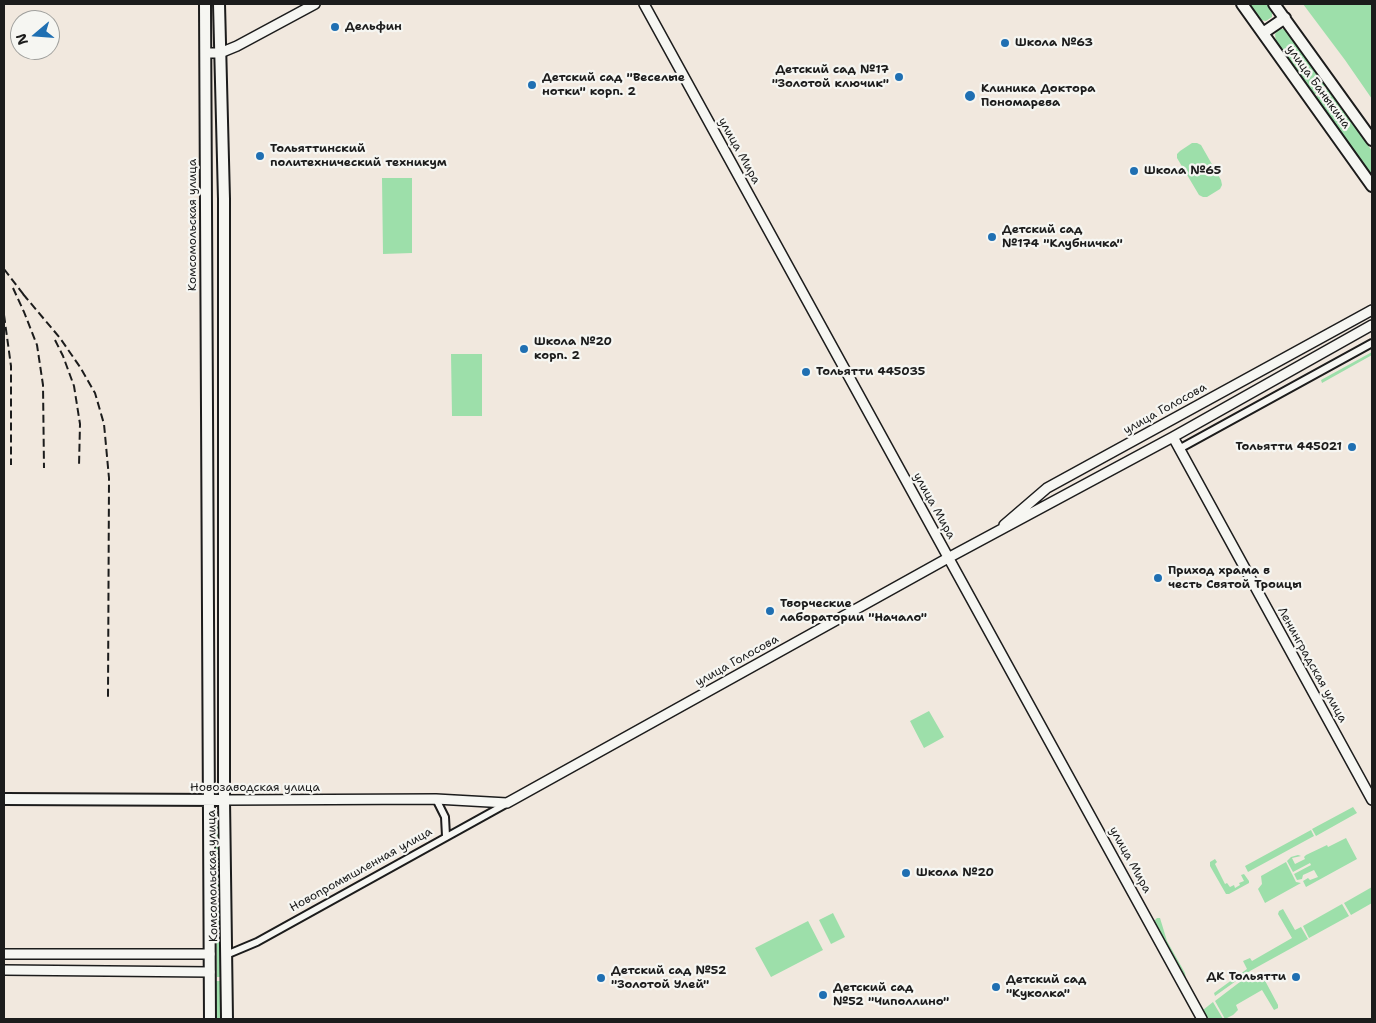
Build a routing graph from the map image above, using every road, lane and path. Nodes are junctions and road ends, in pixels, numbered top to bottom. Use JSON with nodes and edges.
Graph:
{"nodes":[{"id":1,"x":205,"y":4,"type":"edge"},
{"id":2,"x":219,"y":4,"type":"edge"},
{"id":3,"x":315,"y":4,"type":"edge"},
{"id":4,"x":644,"y":4,"type":"edge"},
{"id":5,"x":1242,"y":4,"type":"edge"},
{"id":6,"x":1274,"y":4,"type":"edge"},
{"id":7,"x":1285,"y":18,"type":"junction"},
{"id":8,"x":1263,"y":33,"type":"junction"},
{"id":9,"x":206,"y":53,"type":"junction"},
{"id":10,"x":220,"y":53,"type":"junction"},
{"id":11,"x":1372,"y":140,"type":"edge"},
{"id":12,"x":1372,"y":186,"type":"edge"},
{"id":13,"x":1372,"y":310,"type":"edge"},
{"id":14,"x":1372,"y":325,"type":"edge"},
{"id":15,"x":1372,"y":343,"type":"edge"},
{"id":16,"x":1229,"y":388,"type":"junction"},
{"id":17,"x":1235,"y":402,"type":"junction"},
{"id":18,"x":1173,"y":437,"type":"junction"},
{"id":19,"x":207,"y":447,"type":"junction"},
{"id":20,"x":224,"y":447,"type":"junction"},
{"id":21,"x":1180,"y":449,"type":"junction"},
{"id":22,"x":1047,"y":488,"type":"junction"},
{"id":23,"x":1054,"y":502,"type":"junction"},
{"id":24,"x":979,"y":542,"type":"junction"},
{"id":25,"x":948,"y":558,"type":"junction"},
{"id":26,"x":207,"y":581,"type":"junction"},
{"id":27,"x":224,"y":581,"type":"junction"},
{"id":28,"x":4,"y":800,"type":"edge"},
{"id":29,"x":208,"y":800,"type":"junction"},
{"id":30,"x":224,"y":800,"type":"junction"},
{"id":31,"x":436,"y":800,"type":"junction"},
{"id":32,"x":1372,"y":800,"type":"edge"},
{"id":33,"x":507,"y":803,"type":"junction"},
{"id":34,"x":446,"y":836,"type":"junction"},
{"id":35,"x":226,"y":897,"type":"junction"},
{"id":36,"x":210,"y":898,"type":"junction"},
{"id":37,"x":4,"y":954,"type":"edge"},
{"id":38,"x":210,"y":954,"type":"junction"},
{"id":39,"x":226,"y":955,"type":"junction"},
{"id":40,"x":4,"y":970,"type":"edge"},
{"id":41,"x":210,"y":972,"type":"junction"},
{"id":42,"x":210,"y":1019,"type":"edge"},
{"id":43,"x":226,"y":1019,"type":"edge"},
{"id":44,"x":1202,"y":1019,"type":"edge"}],
"edges":[{"from":1,"to":9,"type":"main road","name":"Комсомольская улица"},
{"from":2,"to":10,"type":"main road","name":"Комсомольская улица"},
{"from":3,"to":10,"type":"main road"},
{"from":4,"to":25,"type":"main road","name":"улица Мира"},
{"from":5,"to":8,"type":"main road","name":"улица Баныкина"},
{"from":6,"to":7,"type":"main road","name":"улица Баныкина"},
{"from":7,"to":8,"type":"main road"},
{"from":7,"to":11,"type":"main road","name":"улица Баныкина"},
{"from":8,"to":12,"type":"main road","name":"улица Баныкина"},
{"from":9,"to":10,"type":"main road"},
{"from":9,"to":19,"type":"main road","name":"Комсомольская улица"},
{"from":10,"to":20,"type":"main road","name":"Комсомольская улица"},
{"from":13,"to":16,"type":"main road","name":"улица Голосова"},
{"from":14,"to":17,"type":"main road","name":"улица Голосова"},
{"from":15,"to":21,"type":"street"},
{"from":16,"to":17,"type":"main road"},
{"from":16,"to":22,"type":"main road","name":"улица Голосова"},
{"from":17,"to":18,"type":"main road","name":"улица Голосова"},
{"from":18,"to":21,"type":"main road","name":"Ленинградская улица"},
{"from":18,"to":23,"type":"main road","name":"улица Голосова"},
{"from":19,"to":20,"type":"main road"},
{"from":19,"to":26,"type":"main road","name":"Комсомольская улица"},
{"from":20,"to":27,"type":"main road","name":"Комсомольская улица"},
{"from":21,"to":32,"type":"main road","name":"Ленинградская улица"},
{"from":22,"to":23,"type":"main road"},
{"from":22,"to":24,"type":"main road","name":"улица Голосова"},
{"from":23,"to":24,"type":"main road","name":"улица Голосова"},
{"from":24,"to":25,"type":"main road","name":"улица Голосова"},
{"from":25,"to":33,"type":"main road","name":"улица Голосова"},
{"from":25,"to":44,"type":"main road","name":"улица Мира"},
{"from":26,"to":27,"type":"main road"},
{"from":26,"to":29,"type":"main road","name":"Комсомольская улица"},
{"from":27,"to":30,"type":"main road","name":"Комсомольская улица"},
{"from":28,"to":29,"type":"main road","name":"Новозаводская улица"},
{"from":29,"to":30,"type":"main road","name":"Новозаводская улица"},
{"from":29,"to":36,"type":"main road","name":"Комсомольская улица"},
{"from":30,"to":31,"type":"main road","name":"Новозаводская улица"},
{"from":30,"to":35,"type":"main road","name":"Комсомольская улица"},
{"from":31,"to":33,"type":"main road","name":"Новозаводская улица"},
{"from":31,"to":34,"type":"street"},
{"from":33,"to":34,"type":"street","name":"Новопромышленная улица"},
{"from":34,"to":39,"type":"street","name":"Новопромышленная улица"},
{"from":35,"to":36,"type":"main road"},
{"from":35,"to":39,"type":"main road","name":"Комсомольская улица"},
{"from":36,"to":38,"type":"main road","name":"Комсомольская улица"},
{"from":37,"to":38,"type":"main road"},
{"from":38,"to":41,"type":"main road","name":"Комсомольская улица"},
{"from":39,"to":43,"type":"main road","name":"Комсомольская улица"},
{"from":40,"to":41,"type":"main road"},
{"from":41,"to":42,"type":"main road","name":"Комсомольская улица"}]}
